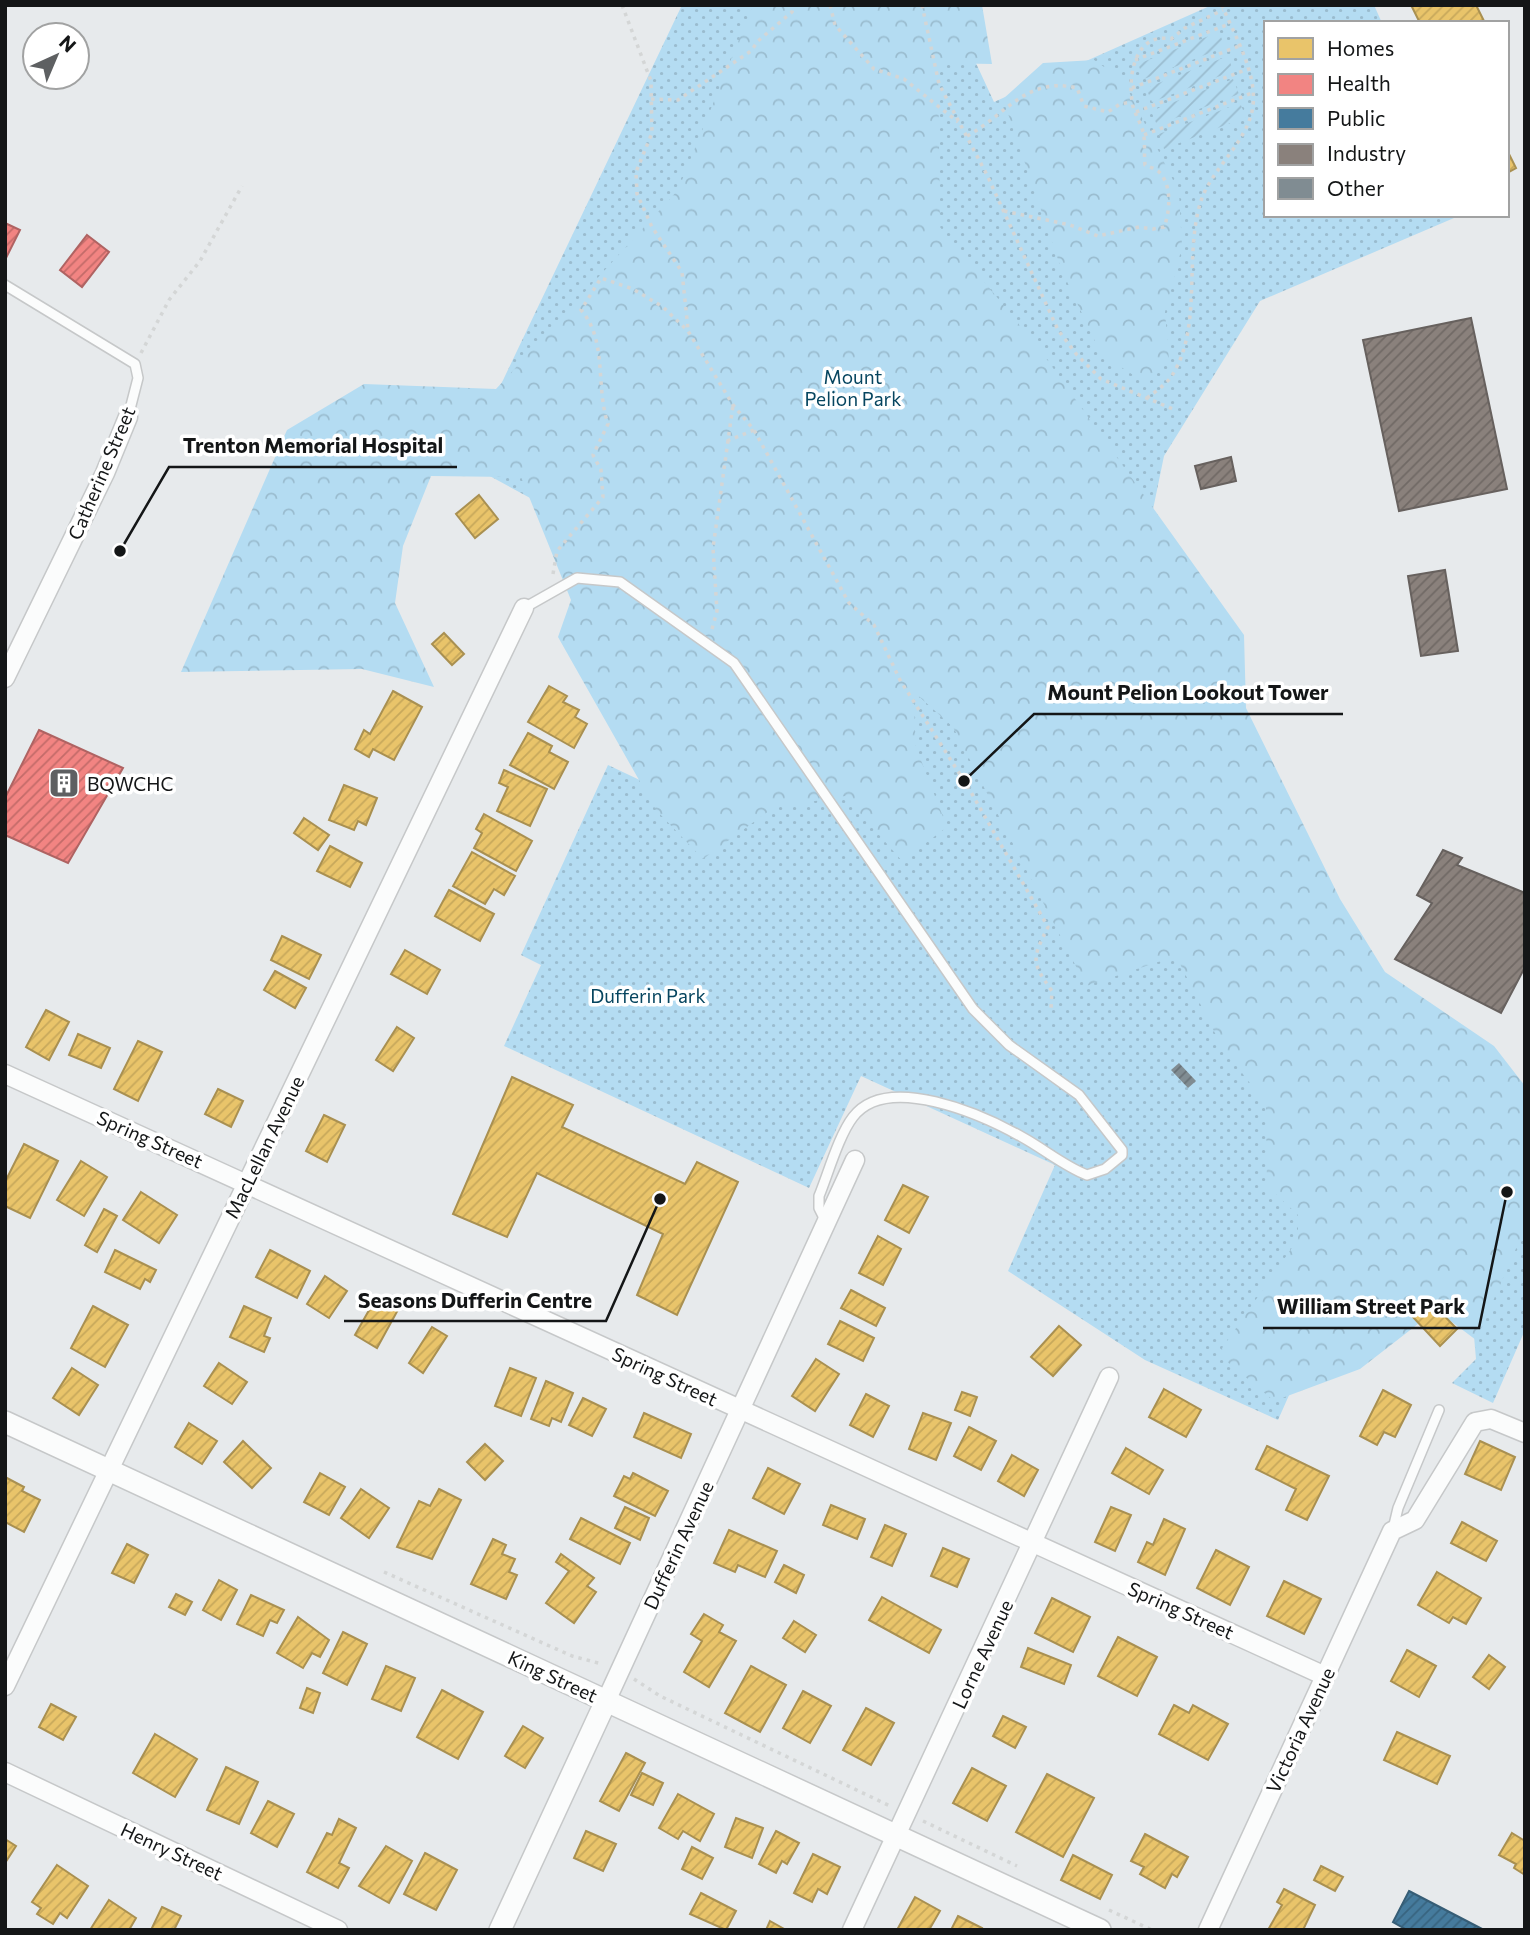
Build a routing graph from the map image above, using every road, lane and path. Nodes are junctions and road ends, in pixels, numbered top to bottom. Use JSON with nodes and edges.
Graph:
{"nodes":[{"id":1,"x":622,"y":5,"type":"edge"},
{"id":2,"x":794,"y":5,"type":"edge"},
{"id":3,"x":830,"y":5,"type":"edge"},
{"id":4,"x":922,"y":5,"type":"edge"},
{"id":5,"x":1222,"y":8,"type":"edge"},
{"id":6,"x":1229,"y":24,"type":"junction"},
{"id":7,"x":1239,"y":46,"type":"junction"},
{"id":8,"x":1135,"y":60,"type":"junction"},
{"id":9,"x":1249,"y":69,"type":"junction"},
{"id":10,"x":1132,"y":88,"type":"junction"},
{"id":11,"x":1252,"y":93,"type":"junction"},
{"id":12,"x":651,"y":99,"type":"junction"},
{"id":13,"x":1132,"y":102,"type":"junction"},
{"id":14,"x":1136,"y":113,"type":"junction"},
{"id":15,"x":960,"y":123,"type":"junction"},
{"id":16,"x":1144,"y":135,"type":"junction"},
{"id":17,"x":967,"y":136,"type":"junction"},
{"id":18,"x":242,"y":186,"type":"dead end"},
{"id":19,"x":1004,"y":211,"type":"junction"},
{"id":20,"x":5,"y":285,"type":"edge"},
{"id":21,"x":688,"y":331,"type":"junction"},
{"id":22,"x":135,"y":364,"type":"junction"},
{"id":23,"x":1147,"y":398,"type":"junction"},
{"id":24,"x":733,"y":405,"type":"junction"},
{"id":25,"x":1173,"y":409,"type":"dead end"},
{"id":26,"x":128,"y":417,"type":"joint"},
{"id":27,"x":754,"y":430,"type":"junction"},
{"id":28,"x":727,"y":441,"type":"junction"},
{"id":29,"x":563,"y":586,"type":"junction"},
{"id":30,"x":524,"y":608,"type":"joint"},
{"id":31,"x":708,"y":644,"type":"junction"},
{"id":32,"x":5,"y":678,"type":"edge"},
{"id":33,"x":1051,"y":1009,"type":"dead end"},
{"id":34,"x":5,"y":1074,"type":"edge"},
{"id":35,"x":855,"y":1160,"type":"dead end"},
{"id":36,"x":247,"y":1183,"type":"junction"},
{"id":37,"x":826,"y":1222,"type":"junction"},
{"id":38,"x":1109,"y":1377,"type":"dead end"},
{"id":39,"x":740,"y":1410,"type":"junction"},
{"id":40,"x":1439,"y":1410,"type":"dead end"},
{"id":41,"x":5,"y":1422,"type":"edge"},
{"id":42,"x":1525,"y":1433,"type":"edge"},
{"id":43,"x":108,"y":1471,"type":"junction"},
{"id":44,"x":1392,"y":1531,"type":"junction"},
{"id":45,"x":1034,"y":1543,"type":"junction"},
{"id":46,"x":1325,"y":1676,"type":"junction"},
{"id":47,"x":5,"y":1686,"type":"edge"},
{"id":48,"x":606,"y":1701,"type":"junction"},
{"id":49,"x":5,"y":1772,"type":"edge"},
{"id":50,"x":895,"y":1836,"type":"junction"},
{"id":51,"x":338,"y":1930,"type":"edge"},
{"id":52,"x":500,"y":1930,"type":"edge"},
{"id":53,"x":852,"y":1930,"type":"edge"},
{"id":54,"x":1100,"y":1930,"type":"edge"},
{"id":55,"x":1208,"y":1930,"type":"edge"}],
"edges":[{"from":1,"to":12,"type":"path"},
{"from":2,"to":12,"type":"path"},
{"from":3,"to":15,"type":"path"},
{"from":4,"to":15,"type":"path"},
{"from":5,"to":6,"type":"path"},
{"from":5,"to":8,"type":"path"},
{"from":6,"to":7,"type":"path"},
{"from":6,"to":8,"type":"path"},
{"from":7,"to":9,"type":"path"},
{"from":7,"to":10,"type":"path"},
{"from":8,"to":10,"type":"path"},
{"from":9,"to":11,"type":"path"},
{"from":9,"to":14,"type":"path"},
{"from":10,"to":13,"type":"path"},
{"from":11,"to":16,"type":"path"},
{"from":11,"to":23,"type":"path"},
{"from":12,"to":21,"type":"path"},
{"from":13,"to":14,"type":"path"},
{"from":13,"to":17,"type":"path"},
{"from":14,"to":16,"type":"path"},
{"from":15,"to":17,"type":"path"},
{"from":16,"to":19,"type":"path"},
{"from":17,"to":19,"type":"path"},
{"from":18,"to":22,"type":"path"},
{"from":19,"to":23,"type":"path"},
{"from":20,"to":22,"type":"lane"},
{"from":21,"to":24,"type":"path"},
{"from":21,"to":29,"type":"path"},
{"from":22,"to":26,"type":"lane","name":"Catherine Street"},
{"from":23,"to":25,"type":"path"},
{"from":24,"to":27,"type":"path"},
{"from":24,"to":28,"type":"path"},
{"from":26,"to":32,"type":"street","name":"Catherine Street"},
{"from":27,"to":28,"type":"path"},
{"from":27,"to":33,"type":"path"},
{"from":28,"to":31,"type":"path"},
{"from":29,"to":30,"type":"lane"},
{"from":29,"to":31,"type":"lane"},
{"from":30,"to":36,"type":"street","name":"MacLellan Avenue"},
{"from":31,"to":37,"type":"lane"},
{"from":34,"to":36,"type":"street","name":"Spring Street"},
{"from":35,"to":37,"type":"street","name":"Dufferin Avenue"},
{"from":36,"to":39,"type":"street","name":"Spring Street"},
{"from":36,"to":43,"type":"street","name":"MacLellan Avenue"},
{"from":37,"to":39,"type":"street","name":"Dufferin Avenue"},
{"from":38,"to":45,"type":"street","name":"Lorne Avenue"},
{"from":39,"to":45,"type":"street","name":"Spring Street"},
{"from":39,"to":48,"type":"street","name":"Dufferin Avenue"},
{"from":40,"to":44,"type":"lane","name":"Victoria Avenue"},
{"from":41,"to":43,"type":"street","name":"King Street"},
{"from":42,"to":44,"type":"street"},
{"from":43,"to":47,"type":"street","name":"MacLellan Avenue"},
{"from":43,"to":48,"type":"street","name":"King Street"},
{"from":44,"to":46,"type":"street","name":"Victoria Avenue"},
{"from":45,"to":46,"type":"street","name":"Spring Street"},
{"from":45,"to":50,"type":"street","name":"Lorne Avenue"},
{"from":46,"to":55,"type":"street","name":"Victoria Avenue"},
{"from":48,"to":50,"type":"street","name":"King Street"},
{"from":48,"to":52,"type":"street","name":"Dufferin Avenue"},
{"from":49,"to":51,"type":"street","name":"Henry Street"},
{"from":50,"to":53,"type":"street","name":"Lorne Avenue"},
{"from":50,"to":54,"type":"street","name":"King Street"}]}
